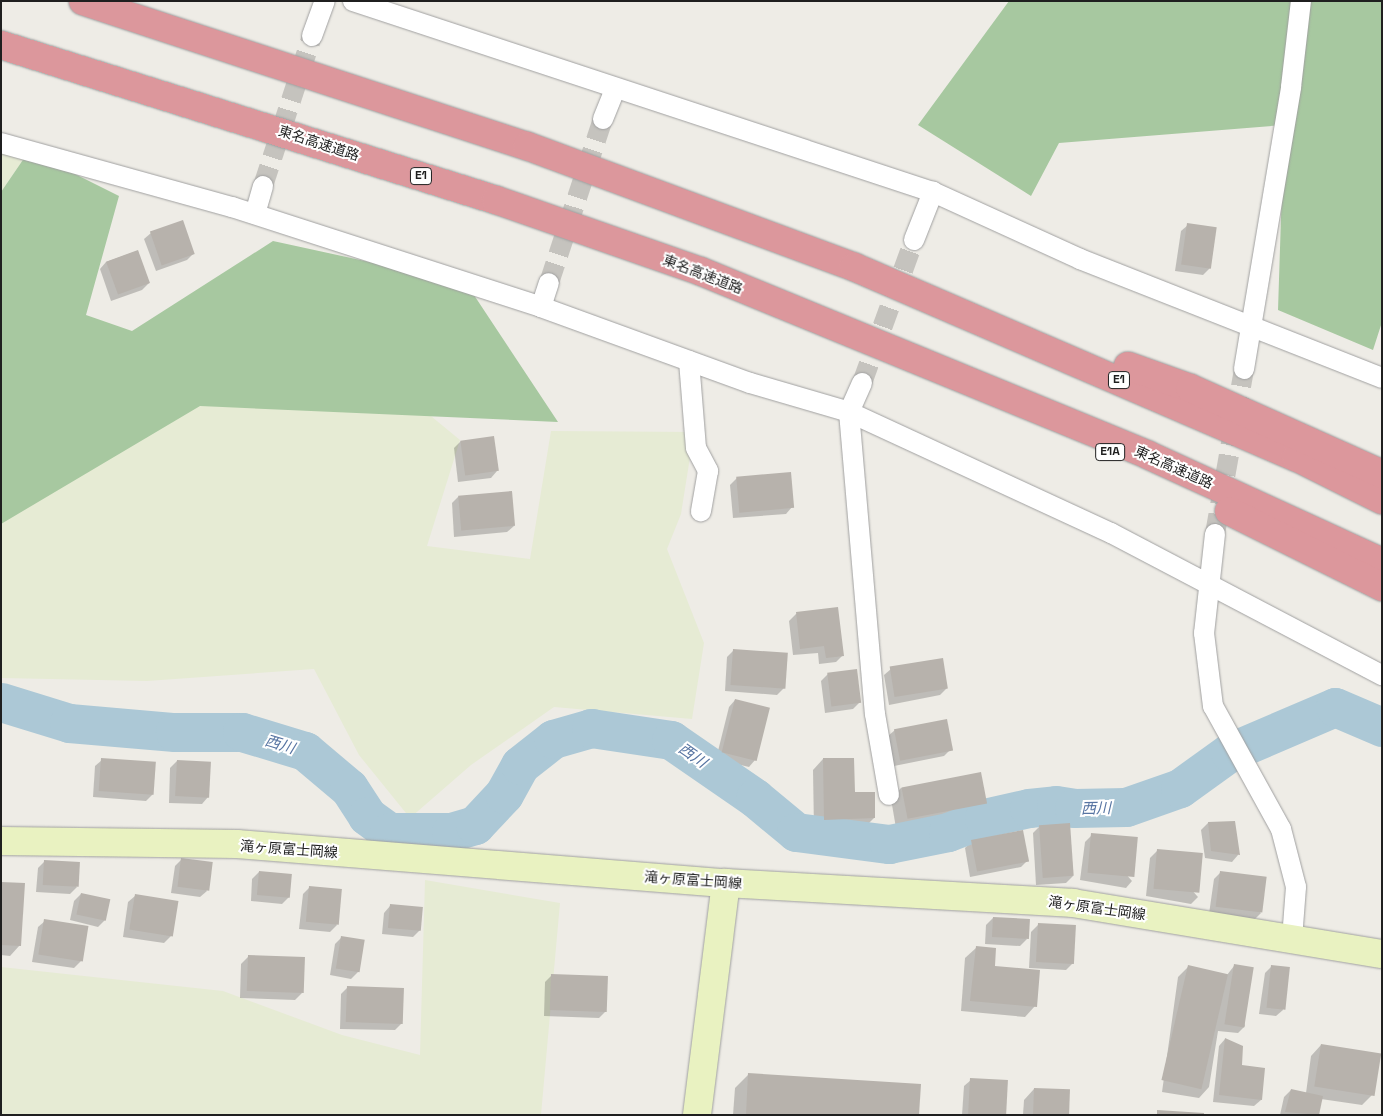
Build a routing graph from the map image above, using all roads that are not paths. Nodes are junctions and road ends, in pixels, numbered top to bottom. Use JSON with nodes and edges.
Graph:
{"nodes":[{"id":1,"x":83,"y":1,"type":"edge"},
{"id":2,"x":325,"y":1,"type":"edge"},
{"id":3,"x":353,"y":1,"type":"edge"},
{"id":4,"x":1301,"y":1,"type":"edge"},
{"id":5,"x":312,"y":36,"type":"tunnel mouth"},
{"id":6,"x":1,"y":45,"type":"edge"},
{"id":7,"x":615,"y":90,"type":"junction"},
{"id":8,"x":603,"y":119,"type":"tunnel mouth"},
{"id":9,"x":1,"y":144,"type":"edge"},
{"id":10,"x":264,"y":186,"type":"tunnel mouth"},
{"id":11,"x":934,"y":192,"type":"junction"},
{"id":12,"x":254,"y":214,"type":"junction"},
{"id":13,"x":914,"y":240,"type":"tunnel mouth"},
{"id":14,"x":854,"y":267,"type":"junction"},
{"id":15,"x":549,"y":283,"type":"tunnel mouth"},
{"id":16,"x":540,"y":307,"type":"junction"},
{"id":17,"x":835,"y":325,"type":"junction"},
{"id":18,"x":1251,"y":325,"type":"junction"},
{"id":19,"x":689,"y":361,"type":"junction"},
{"id":20,"x":1244,"y":369,"type":"tunnel mouth"},
{"id":21,"x":1382,"y":378,"type":"edge"},
{"id":22,"x":862,"y":383,"type":"tunnel mouth"},
{"id":23,"x":849,"y":412,"type":"junction"},
{"id":24,"x":1382,"y":474,"type":"edge"},
{"id":25,"x":1382,"y":500,"type":"edge"},
{"id":26,"x":701,"y":511,"type":"dead end"},
{"id":27,"x":1215,"y":534,"type":"tunnel mouth"},
{"id":28,"x":1382,"y":562,"type":"edge"},
{"id":29,"x":1211,"y":586,"type":"junction"},
{"id":30,"x":1382,"y":587,"type":"edge"},
{"id":31,"x":1382,"y":675,"type":"edge"},
{"id":32,"x":889,"y":795,"type":"dead end"},
{"id":33,"x":1,"y":841,"type":"edge"},
{"id":34,"x":726,"y":883,"type":"junction"},
{"id":35,"x":1292,"y":939,"type":"junction"},
{"id":36,"x":1382,"y":954,"type":"edge"},
{"id":37,"x":697,"y":1115,"type":"edge"}],
"edges":[{"from":1,"to":14,"type":"highway","number":"E1"},
{"from":2,"to":5,"type":"street"},
{"from":3,"to":7,"type":"street"},
{"from":4,"to":18,"type":"street"},
{"from":6,"to":17,"type":"highway","name":"東名高速道路","number":"E1"},
{"from":7,"to":8,"type":"street"},
{"from":7,"to":11,"type":"street"},
{"from":9,"to":12,"type":"street"},
{"from":10,"to":12,"type":"street"},
{"from":11,"to":13,"type":"street"},
{"from":11,"to":18,"type":"street"},
{"from":12,"to":16,"type":"street"},
{"from":14,"to":24,"type":"highway"},
{"from":14,"to":25,"type":"highway","number":"E1"},
{"from":15,"to":16,"type":"street"},
{"from":16,"to":19,"type":"street"},
{"from":17,"to":28,"type":"highway","name":"東名高速道路","number":"E1"},
{"from":17,"to":30,"type":"highway","number":"E1A"},
{"from":18,"to":20,"type":"street"},
{"from":18,"to":21,"type":"street"},
{"from":19,"to":23,"type":"street"},
{"from":19,"to":26,"type":"street"},
{"from":22,"to":23,"type":"street"},
{"from":23,"to":29,"type":"street"},
{"from":23,"to":32,"type":"street"},
{"from":27,"to":29,"type":"street"},
{"from":29,"to":31,"type":"street"},
{"from":29,"to":35,"type":"street"},
{"from":33,"to":34,"type":"main road","name":"滝ヶ原富士岡線"},
{"from":34,"to":35,"type":"main road","name":"滝ヶ原富士岡線"},
{"from":34,"to":37,"type":"main road"},
{"from":35,"to":36,"type":"main road","name":"滝ヶ原富士岡線"}]}
